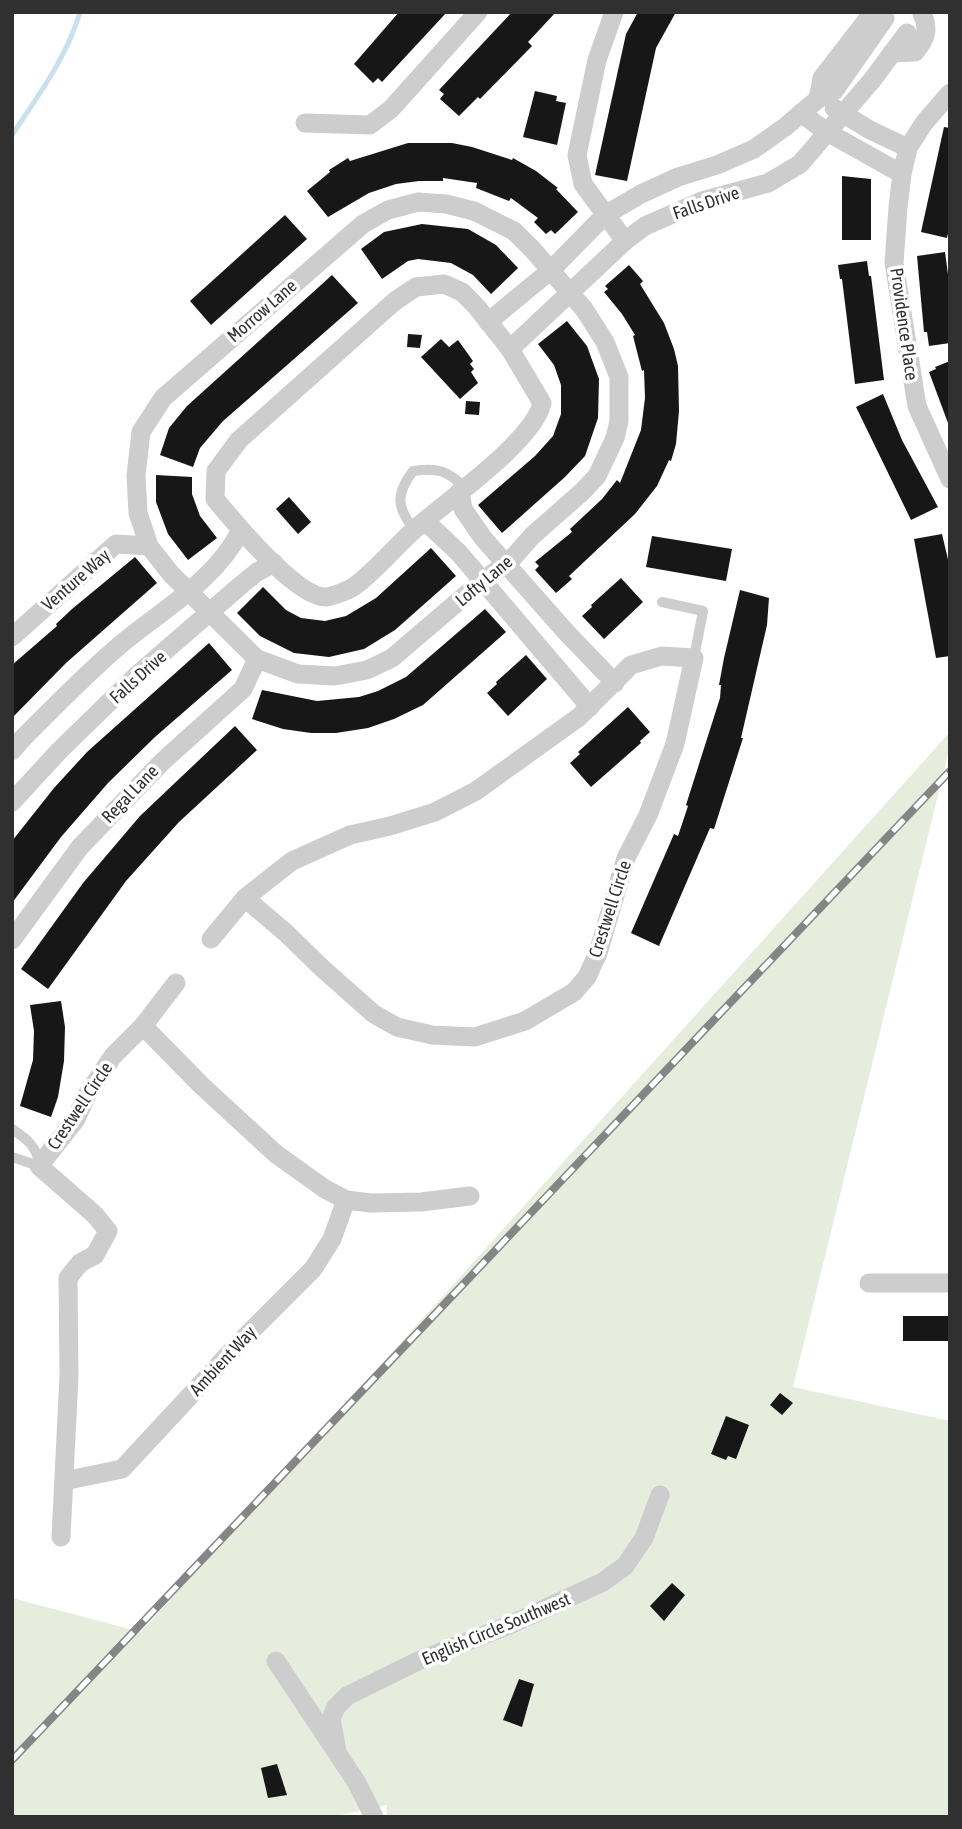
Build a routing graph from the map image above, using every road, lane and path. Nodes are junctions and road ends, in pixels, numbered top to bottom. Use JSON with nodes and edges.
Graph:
{"nodes":[{"id":1,"x":478,"y":12,"type":"edge"},
{"id":2,"x":614,"y":12,"type":"edge"},
{"id":3,"x":879,"y":15,"type":"edge"},
{"id":4,"x":916,"y":21,"type":"edge"},
{"id":5,"x":950,"y":93,"type":"edge"},
{"id":6,"x":818,"y":99,"type":"junction"},
{"id":7,"x":801,"y":113,"type":"junction"},
{"id":8,"x":843,"y":114,"type":"junction"},
{"id":9,"x":305,"y":123,"type":"dead end"},
{"id":10,"x":827,"y":132,"type":"junction"},
{"id":11,"x":908,"y":148,"type":"junction"},
{"id":12,"x":902,"y":174,"type":"junction"},
{"id":13,"x":604,"y":215,"type":"junction"},
{"id":14,"x":625,"y":241,"type":"junction"},
{"id":15,"x":550,"y":271,"type":"junction"},
{"id":16,"x":569,"y":293,"type":"junction"},
{"id":17,"x":488,"y":322,"type":"junction"},
{"id":18,"x":510,"y":349,"type":"junction"},
{"id":19,"x":950,"y":479,"type":"edge"},
{"id":20,"x":462,"y":489,"type":"junction"},
{"id":21,"x":419,"y":525,"type":"junction"},
{"id":22,"x":241,"y":530,"type":"junction"},
{"id":23,"x":149,"y":546,"type":"junction"},
{"id":24,"x":274,"y":563,"type":"junction"},
{"id":25,"x":505,"y":565,"type":"junction"},
{"id":26,"x":481,"y":582,"type":"junction"},
{"id":27,"x":188,"y":592,"type":"junction"},
{"id":28,"x":662,"y":603,"type":"dead end"},
{"id":29,"x":211,"y":613,"type":"junction"},
{"id":30,"x":12,"y":637,"type":"edge"},
{"id":31,"x":694,"y":658,"type":"junction"},
{"id":32,"x":257,"y":659,"type":"junction"},
{"id":33,"x":615,"y":683,"type":"junction"},
{"id":34,"x":590,"y":707,"type":"junction"},
{"id":35,"x":12,"y":751,"type":"edge"},
{"id":36,"x":12,"y":802,"type":"edge"},
{"id":37,"x":245,"y":898,"type":"junction"},
{"id":38,"x":211,"y":939,"type":"dead end"},
{"id":39,"x":12,"y":940,"type":"edge"},
{"id":40,"x":176,"y":983,"type":"dead end"},
{"id":41,"x":143,"y":1026,"type":"junction"},
{"id":42,"x":12,"y":1129,"type":"edge"},
{"id":43,"x":12,"y":1157,"type":"edge"},
{"id":44,"x":38,"y":1166,"type":"junction"},
{"id":45,"x":470,"y":1196,"type":"dead end"},
{"id":46,"x":346,"y":1200,"type":"junction"},
{"id":47,"x":869,"y":1283,"type":"dead end"},
{"id":48,"x":950,"y":1283,"type":"edge"},
{"id":49,"x":64,"y":1481,"type":"junction"},
{"id":50,"x":660,"y":1494,"type":"dead end"},
{"id":51,"x":61,"y":1537,"type":"dead end"},
{"id":52,"x":276,"y":1661,"type":"dead end"},
{"id":53,"x":337,"y":1751,"type":"junction"},
{"id":54,"x":374,"y":1817,"type":"edge"}],
"edges":[{"from":1,"to":9,"type":"street"},
{"from":2,"to":13,"type":"street"},
{"from":3,"to":6,"type":"street","name":"Falls Drive"},
{"from":4,"to":8,"type":"street","name":"Falls Drive"},
{"from":5,"to":11,"type":"street","name":"Providence Place"},
{"from":6,"to":7,"type":"street","name":"Falls Drive"},
{"from":6,"to":8,"type":"street"},
{"from":7,"to":10,"type":"street"},
{"from":7,"to":13,"type":"street","name":"Falls Drive"},
{"from":8,"to":10,"type":"street","name":"Falls Drive"},
{"from":8,"to":11,"type":"street"},
{"from":10,"to":12,"type":"street"},
{"from":10,"to":14,"type":"street","name":"Falls Drive"},
{"from":11,"to":12,"type":"street","name":"Providence Place"},
{"from":12,"to":19,"type":"street","name":"Providence Place"},
{"from":13,"to":14,"type":"street"},
{"from":13,"to":15,"type":"street","name":"Falls Drive"},
{"from":14,"to":16,"type":"street","name":"Falls Drive"},
{"from":15,"to":16,"type":"street","name":"Morrow Lane"},
{"from":15,"to":17,"type":"street","name":"Falls Drive"},
{"from":15,"to":23,"type":"street","name":"Morrow Lane"},
{"from":16,"to":18,"type":"street","name":"Falls Drive"},
{"from":16,"to":25,"type":"street","name":"Lofty Lane"},
{"from":17,"to":18,"type":"street"},
{"from":17,"to":22,"type":"street"},
{"from":18,"to":20,"type":"street"},
{"from":20,"to":21,"type":"street"},
{"from":20,"to":21,"type":"lane"},
{"from":20,"to":25,"type":"street"},
{"from":21,"to":24,"type":"street"},
{"from":21,"to":26,"type":"street"},
{"from":22,"to":24,"type":"street"},
{"from":22,"to":27,"type":"street","name":"Falls Drive"},
{"from":23,"to":27,"type":"street","name":"Morrow Lane"},
{"from":23,"to":30,"type":"street","name":"Venture Way"},
{"from":24,"to":29,"type":"street","name":"Falls Drive"},
{"from":25,"to":26,"type":"street","name":"Lofty Lane"},
{"from":25,"to":33,"type":"street"},
{"from":26,"to":32,"type":"street","name":"Lofty Lane"},
{"from":26,"to":34,"type":"street"},
{"from":27,"to":29,"type":"street","name":"Lofty Lane"},
{"from":27,"to":35,"type":"street","name":"Falls Drive"},
{"from":28,"to":31,"type":"lane"},
{"from":29,"to":32,"type":"street","name":"Lofty Lane"},
{"from":29,"to":36,"type":"street","name":"Falls Drive"},
{"from":31,"to":33,"type":"street"},
{"from":31,"to":37,"type":"street","name":"Crestwell Circle"},
{"from":32,"to":39,"type":"street","name":"Regal Lane"},
{"from":33,"to":34,"type":"street"},
{"from":34,"to":37,"type":"street"},
{"from":37,"to":38,"type":"street"},
{"from":40,"to":41,"type":"street","name":"Crestwell Circle"},
{"from":41,"to":44,"type":"street","name":"Crestwell Circle"},
{"from":41,"to":46,"type":"street"},
{"from":42,"to":44,"type":"lane"},
{"from":43,"to":44,"type":"lane"},
{"from":44,"to":49,"type":"street"},
{"from":45,"to":46,"type":"street"},
{"from":46,"to":49,"type":"street","name":"Ambient Way"},
{"from":47,"to":48,"type":"street"},
{"from":49,"to":51,"type":"street"},
{"from":50,"to":53,"type":"street","name":"English Circle Southwest"},
{"from":52,"to":53,"type":"street"},
{"from":53,"to":54,"type":"street"}]}
